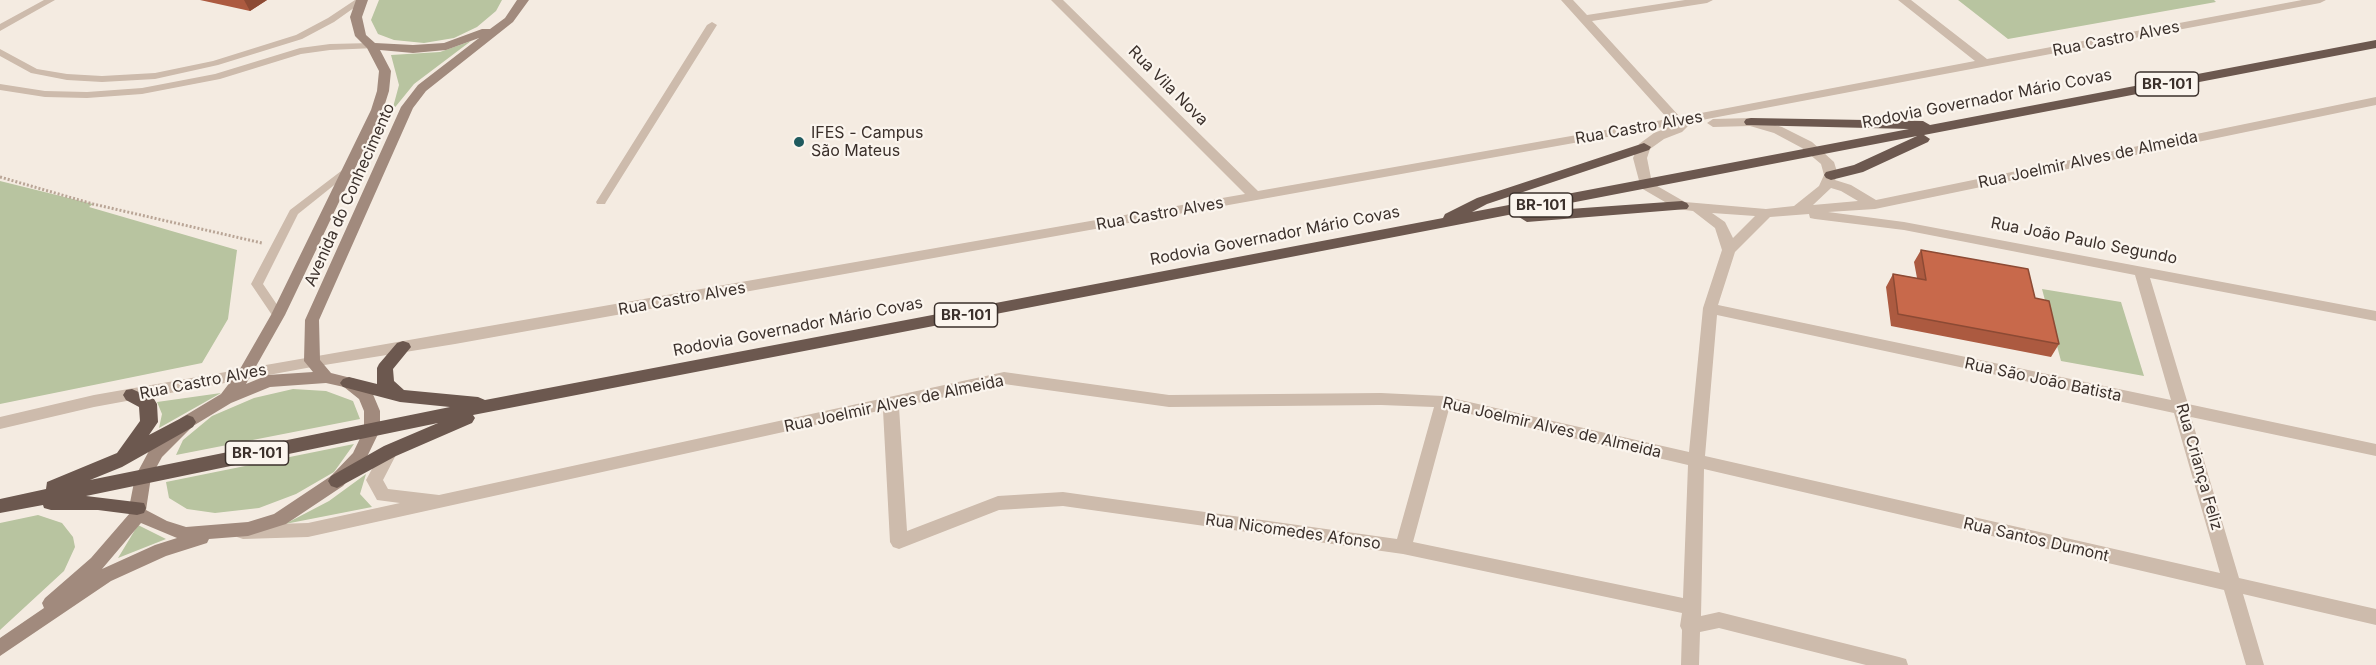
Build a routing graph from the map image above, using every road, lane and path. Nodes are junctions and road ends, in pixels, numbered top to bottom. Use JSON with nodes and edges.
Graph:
{"nodes":[{"id":1,"x":51,"y":0,"type":"edge"},
{"id":2,"x":362,"y":0,"type":"edge"},
{"id":3,"x":523,"y":0,"type":"edge"},
{"id":4,"x":1567,"y":0,"type":"edge"},
{"id":5,"x":1707,"y":0,"type":"edge"},
{"id":6,"x":1904,"y":0,"type":"edge"},
{"id":7,"x":2244,"y":0,"type":"edge"},
{"id":8,"x":2320,"y":0,"type":"edge"},
{"id":9,"x":1062,"y":1,"type":"edge"},
{"id":10,"x":2262,"y":11,"type":"junction"},
{"id":11,"x":16,"y":20,"type":"junction"},
{"id":12,"x":509,"y":20,"type":"junction"},
{"id":13,"x":1583,"y":20,"type":"junction"},
{"id":14,"x":712,"y":25,"type":"dead end"},
{"id":15,"x":0,"y":28,"type":"edge"},
{"id":16,"x":0,"y":36,"type":"edge"},
{"id":17,"x":2376,"y":44,"type":"edge"},
{"id":18,"x":372,"y":46,"type":"junction"},
{"id":19,"x":0,"y":52,"type":"edge"},
{"id":20,"x":0,"y":60,"type":"edge"},
{"id":21,"x":1986,"y":64,"type":"junction"},
{"id":22,"x":0,"y":87,"type":"edge"},
{"id":23,"x":2376,"y":101,"type":"edge"},
{"id":24,"x":1751,"y":122,"type":"junction"},
{"id":25,"x":1680,"y":124,"type":"junction"},
{"id":26,"x":1957,"y":125,"type":"junction"},
{"id":27,"x":1644,"y":147,"type":"junction"},
{"id":28,"x":1817,"y":152,"type":"junction"},
{"id":29,"x":349,"y":168,"type":"junction"},
{"id":30,"x":0,"y":177,"type":"edge"},
{"id":31,"x":1829,"y":178,"type":"junction"},
{"id":32,"x":1646,"y":185,"type":"junction"},
{"id":33,"x":1256,"y":197,"type":"junction"},
{"id":34,"x":601,"y":202,"type":"dead end"},
{"id":35,"x":1875,"y":204,"type":"junction"},
{"id":36,"x":1682,"y":206,"type":"junction"},
{"id":37,"x":1698,"y":209,"type":"junction"},
{"id":38,"x":1798,"y":210,"type":"junction"},
{"id":39,"x":1783,"y":212,"type":"junction"},
{"id":40,"x":1766,"y":213,"type":"junction"},
{"id":41,"x":1436,"y":226,"type":"junction"},
{"id":42,"x":1904,"y":226,"type":"junction"},
{"id":43,"x":278,"y":246,"type":"junction"},
{"id":44,"x":1728,"y":250,"type":"junction"},
{"id":45,"x":2140,"y":270,"type":"junction"},
{"id":46,"x":1710,"y":308,"type":"junction"},
{"id":47,"x":278,"y":315,"type":"junction"},
{"id":48,"x":2376,"y":316,"type":"edge"},
{"id":49,"x":403,"y":347,"type":"junction"},
{"id":50,"x":312,"y":361,"type":"junction"},
{"id":51,"x":246,"y":373,"type":"junction"},
{"id":52,"x":326,"y":377,"type":"junction"},
{"id":53,"x":349,"y":383,"type":"junction"},
{"id":54,"x":132,"y":395,"type":"junction"},
{"id":55,"x":400,"y":396,"type":"junction"},
{"id":56,"x":225,"y":399,"type":"junction"},
{"id":57,"x":1443,"y":402,"type":"junction"},
{"id":58,"x":497,"y":404,"type":"junction"},
{"id":59,"x":891,"y":404,"type":"junction"},
{"id":60,"x":2183,"y":410,"type":"junction"},
{"id":61,"x":187,"y":422,"type":"junction"},
{"id":62,"x":0,"y":423,"type":"edge"},
{"id":63,"x":372,"y":430,"type":"junction"},
{"id":64,"x":2376,"y":450,"type":"edge"},
{"id":65,"x":390,"y":451,"type":"junction"},
{"id":66,"x":1696,"y":461,"type":"junction"},
{"id":67,"x":116,"y":462,"type":"junction"},
{"id":68,"x":143,"y":477,"type":"junction"},
{"id":69,"x":338,"y":481,"type":"junction"},
{"id":70,"x":451,"y":500,"type":"junction"},
{"id":71,"x":7,"y":505,"type":"edge"},
{"id":72,"x":138,"y":511,"type":"junction"},
{"id":73,"x":218,"y":533,"type":"junction"},
{"id":74,"x":1403,"y":547,"type":"junction"},
{"id":75,"x":2233,"y":585,"type":"junction"},
{"id":76,"x":1690,"y":607,"type":"junction"},
{"id":77,"x":2376,"y":617,"type":"edge"},
{"id":78,"x":1689,"y":626,"type":"junction"},
{"id":79,"x":0,"y":648,"type":"edge"},
{"id":80,"x":1690,"y":665,"type":"edge"},
{"id":81,"x":1899,"y":665,"type":"edge"},
{"id":82,"x":2255,"y":665,"type":"edge"}],
"edges":[{"from":1,"to":11,"type":"lane"},
{"from":2,"to":18,"type":"main road","name":"Avenida do Conhecimento"},
{"from":2,"to":19,"type":"lane"},
{"from":3,"to":12,"type":"main road","name":"Avenida do Conhecimento"},
{"from":4,"to":13,"type":"street"},
{"from":5,"to":13,"type":"street"},
{"from":6,"to":21,"type":"street"},
{"from":7,"to":10,"type":"street"},
{"from":8,"to":10,"type":"street","name":"Rua Castro Alves"},
{"from":9,"to":33,"type":"street","name":"Rua Vila Nova"},
{"from":10,"to":21,"type":"street","name":"Rua Castro Alves"},
{"from":11,"to":15,"type":"lane"},
{"from":11,"to":16,"type":"lane"},
{"from":12,"to":18,"type":"main road"},
{"from":12,"to":50,"type":"main road","name":"Avenida do Conhecimento"},
{"from":13,"to":25,"type":"street"},
{"from":14,"to":34,"type":"lane"},
{"from":17,"to":26,"type":"highway","name":"Rodovia Governador Mário Covas","number":"BR-101"},
{"from":18,"to":22,"type":"lane"},
{"from":18,"to":29,"type":"main road","name":"Avenida do Conhecimento"},
{"from":19,"to":20,"type":"lane"},
{"from":21,"to":25,"type":"street","name":"Rua Castro Alves"},
{"from":23,"to":35,"type":"street","name":"Rua Joelmir Alves de Almeida"},
{"from":24,"to":25,"type":"street"},
{"from":24,"to":26,"type":"highway"},
{"from":24,"to":28,"type":"street"},
{"from":25,"to":27,"type":"street"},
{"from":25,"to":33,"type":"street","name":"Rua Castro Alves"},
{"from":26,"to":28,"type":"highway","name":"Rodovia Governador Mário Covas","number":"BR-101"},
{"from":26,"to":31,"type":"highway"},
{"from":27,"to":32,"type":"street"},
{"from":27,"to":41,"type":"highway"},
{"from":28,"to":31,"type":"street"},
{"from":28,"to":32,"type":"highway","name":"Rodovia Governador Mário Covas","number":"BR-101"},
{"from":29,"to":43,"type":"lane"},
{"from":29,"to":47,"type":"main road","name":"Avenida do Conhecimento"},
{"from":30,"to":43,"type":"path"},
{"from":31,"to":35,"type":"street"},
{"from":31,"to":38,"type":"street"},
{"from":32,"to":36,"type":"street"},
{"from":32,"to":41,"type":"highway","name":"Rodovia Governador Mário Covas","number":"BR-101"},
{"from":33,"to":49,"type":"street","name":"Rua Castro Alves"},
{"from":35,"to":38,"type":"street","name":"Rua Joelmir Alves de Almeida"},
{"from":35,"to":42,"type":"street"},
{"from":36,"to":37,"type":"street"},
{"from":36,"to":41,"type":"highway"},
{"from":37,"to":40,"type":"street"},
{"from":37,"to":44,"type":"street"},
{"from":38,"to":39,"type":"street"},
{"from":39,"to":40,"type":"street"},
{"from":39,"to":42,"type":"street","name":"Rua João Paulo Segundo"},
{"from":40,"to":44,"type":"street"},
{"from":41,"to":58,"type":"highway","name":"Rodovia Governador Mário Covas","number":"BR-101"},
{"from":42,"to":45,"type":"street","name":"Rua João Paulo Segundo"},
{"from":43,"to":47,"type":"lane"},
{"from":44,"to":46,"type":"street"},
{"from":45,"to":48,"type":"street","name":"Rua João Paulo Segundo"},
{"from":45,"to":60,"type":"street","name":"Rua Criança Feliz"},
{"from":46,"to":60,"type":"street","name":"Rua São João Batista"},
{"from":46,"to":66,"type":"street"},
{"from":47,"to":51,"type":"main road","name":"Avenida do Conhecimento"},
{"from":49,"to":50,"type":"street","name":"Rua Castro Alves"},
{"from":49,"to":55,"type":"highway"},
{"from":50,"to":51,"type":"street","name":"Rua Castro Alves"},
{"from":50,"to":52,"type":"main road"},
{"from":51,"to":54,"type":"street","name":"Rua Castro Alves"},
{"from":51,"to":56,"type":"main road","name":"Avenida do Conhecimento"},
{"from":52,"to":53,"type":"main road"},
{"from":52,"to":56,"type":"main road"},
{"from":53,"to":55,"type":"highway"},
{"from":53,"to":63,"type":"main road"},
{"from":54,"to":62,"type":"street","name":"Rua Castro Alves"},
{"from":54,"to":67,"type":"highway"},
{"from":55,"to":58,"type":"highway"},
{"from":56,"to":61,"type":"main road"},
{"from":57,"to":59,"type":"street","name":"Rua Joelmir Alves de Almeida"},
{"from":57,"to":66,"type":"street","name":"Rua Joelmir Alves de Almeida"},
{"from":57,"to":74,"type":"street"},
{"from":58,"to":63,"type":"highway","name":"Rodovia Governador Mário Covas","number":"BR-101"},
{"from":58,"to":65,"type":"highway"},
{"from":59,"to":70,"type":"street","name":"Rua Joelmir Alves de Almeida"},
{"from":59,"to":74,"type":"street","name":"Rua Nicomedes Afonso"},
{"from":60,"to":64,"type":"street","name":"Rua São João Batista"},
{"from":60,"to":75,"type":"street","name":"Rua Criança Feliz"},
{"from":61,"to":67,"type":"highway"},
{"from":61,"to":68,"type":"main road"},
{"from":63,"to":68,"type":"highway","name":"Rodovia Governador Mário Covas","number":"BR-101"},
{"from":63,"to":69,"type":"main road"},
{"from":65,"to":69,"type":"highway"},
{"from":65,"to":70,"type":"street","name":"Rua Joelmir Alves de Almeida"},
{"from":66,"to":75,"type":"street","name":"Rua Santos Dumont"},
{"from":66,"to":76,"type":"street"},
{"from":67,"to":71,"type":"highway"},
{"from":68,"to":71,"type":"highway","name":"Rodovia Governador Mário Covas","number":"BR-101"},
{"from":68,"to":72,"type":"main road"},
{"from":69,"to":73,"type":"main road"},
{"from":70,"to":73,"type":"street","name":"Rua Joelmir Alves de Almeida"},
{"from":71,"to":72,"type":"highway"},
{"from":72,"to":73,"type":"main road"},
{"from":72,"to":79,"type":"main road"},
{"from":73,"to":79,"type":"main road"},
{"from":74,"to":76,"type":"street","name":"Rua Nicomedes Afonso"},
{"from":75,"to":77,"type":"street","name":"Rua Santos Dumont"},
{"from":75,"to":82,"type":"street","name":"Rua Criança Feliz"},
{"from":76,"to":78,"type":"street"},
{"from":78,"to":80,"type":"street"},
{"from":78,"to":81,"type":"street"}]}
